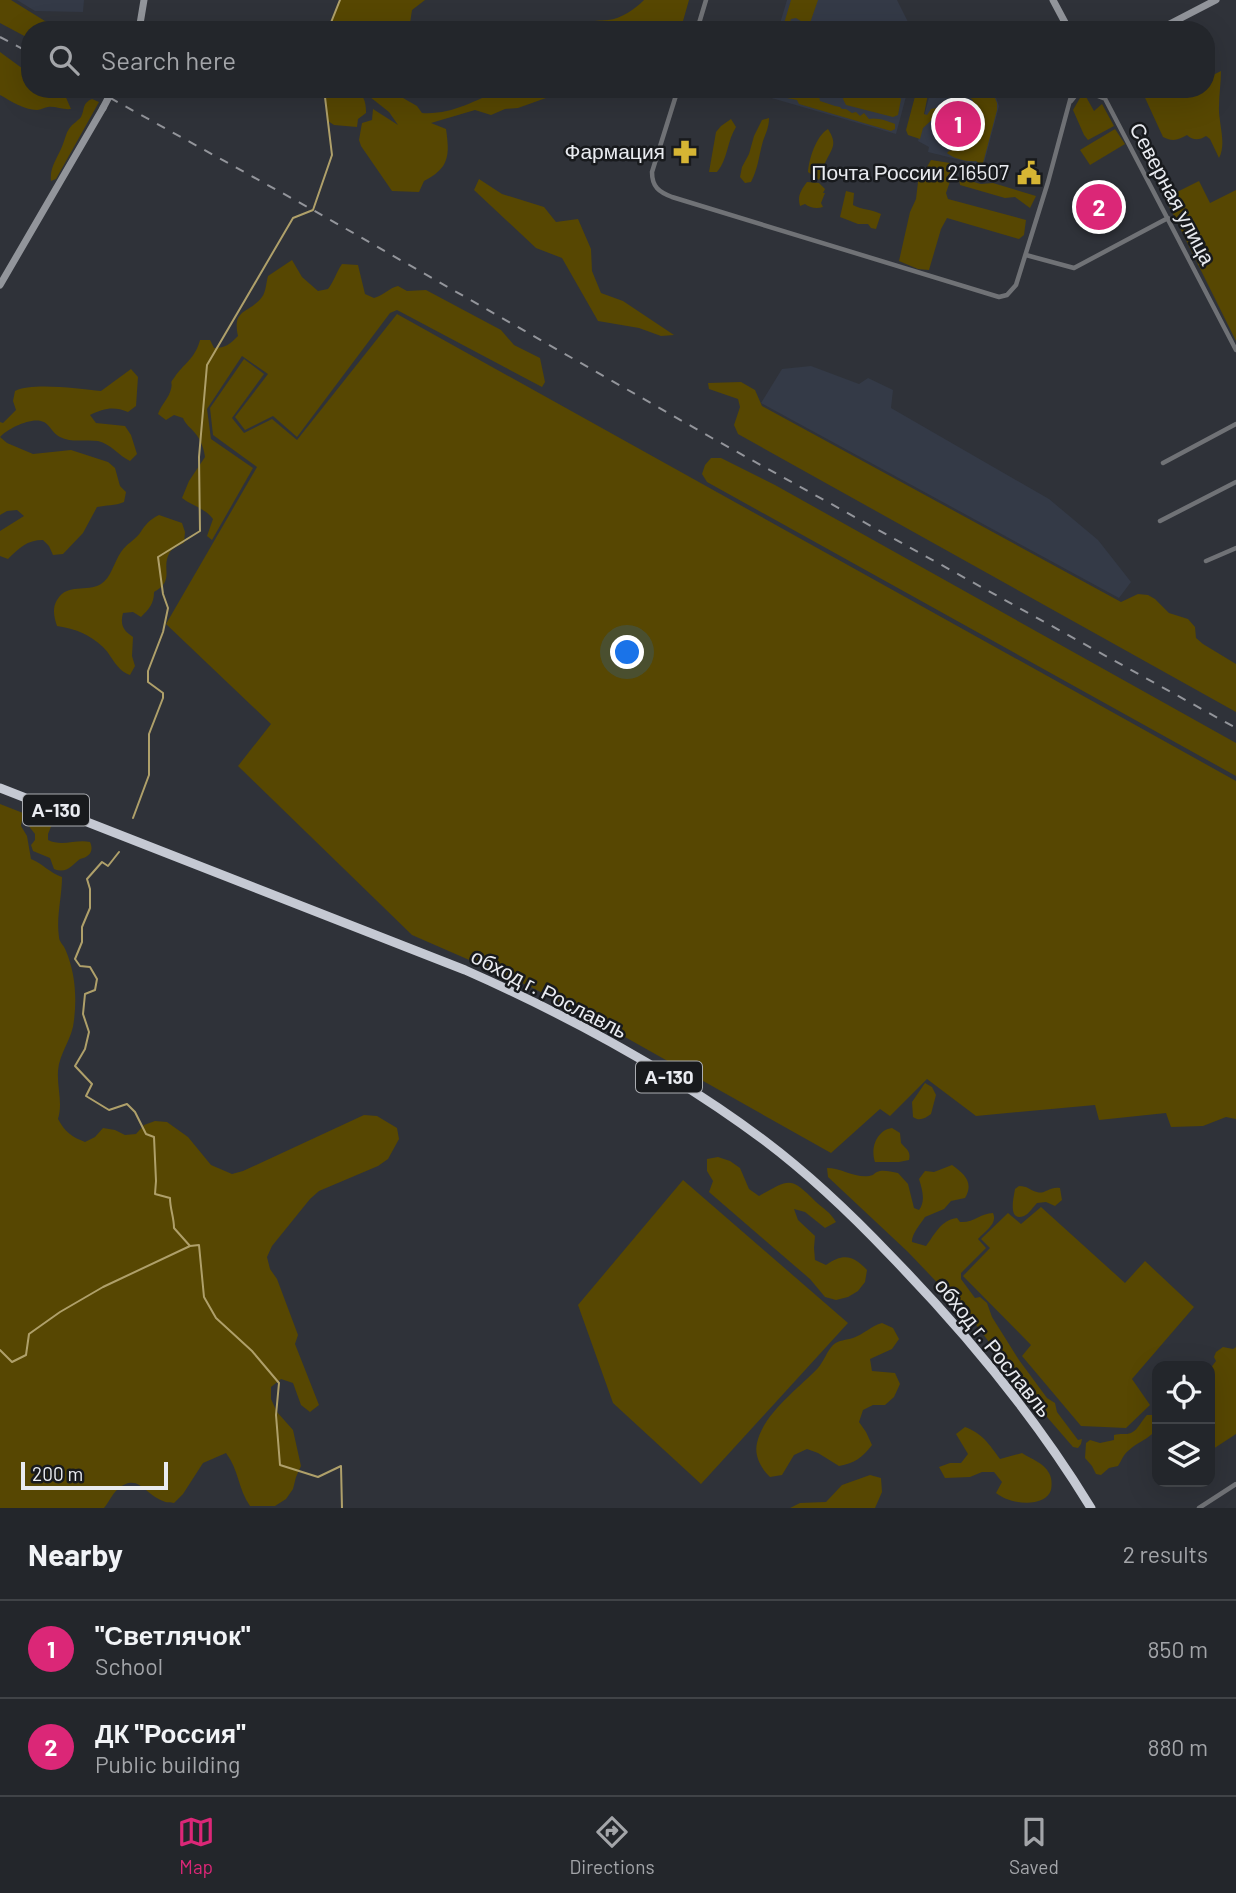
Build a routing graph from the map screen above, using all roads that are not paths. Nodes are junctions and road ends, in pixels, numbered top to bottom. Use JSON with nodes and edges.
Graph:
{"nodes":[{"id":1,"x":145,"y":0,"type":"edge"},
{"id":2,"x":706,"y":0,"type":"edge"},
{"id":3,"x":1053,"y":0,"type":"edge"},
{"id":4,"x":1216,"y":0,"type":"edge"},
{"id":5,"x":141,"y":21,"type":"edge"},
{"id":6,"x":699,"y":21,"type":"edge"},
{"id":7,"x":1064,"y":21,"type":"edge"},
{"id":8,"x":1175,"y":21,"type":"edge"},
{"id":9,"x":108,"y":98,"type":"edge"},
{"id":10,"x":675,"y":98,"type":"edge"},
{"id":11,"x":1071,"y":98,"type":"edge"},
{"id":12,"x":1073,"y":98,"type":"edge"},
{"id":13,"x":1105,"y":99,"type":"edge"},
{"id":14,"x":1070,"y":101,"type":"junction"},
{"id":15,"x":1168,"y":218,"type":"junction"},
{"id":16,"x":1026,"y":255,"type":"junction"},
{"id":17,"x":0,"y":285,"type":"edge"},
{"id":18,"x":1236,"y":350,"type":"edge"},
{"id":19,"x":1236,"y":424,"type":"edge"},
{"id":20,"x":1163,"y":463,"type":"dead end"},
{"id":21,"x":1236,"y":482,"type":"edge"},
{"id":22,"x":1160,"y":521,"type":"dead end"},
{"id":23,"x":1236,"y":548,"type":"edge"},
{"id":24,"x":1206,"y":561,"type":"dead end"},
{"id":25,"x":0,"y":788,"type":"edge"},
{"id":26,"x":1236,"y":1485,"type":"edge"},
{"id":27,"x":1091,"y":1508,"type":"edge"},
{"id":28,"x":1199,"y":1508,"type":"edge"}],
"edges":[{"from":1,"to":5,"type":"main road"},
{"from":2,"to":6,"type":"street"},
{"from":3,"to":7,"type":"main road"},
{"from":4,"to":8,"type":"main road"},
{"from":9,"to":17,"type":"main road","bridge":true},
{"from":10,"to":16,"type":"street"},
{"from":11,"to":14,"type":"street"},
{"from":12,"to":14,"type":"street"},
{"from":13,"to":15,"type":"street","name":"Северная улица"},
{"from":14,"to":16,"type":"street"},
{"from":15,"to":16,"type":"street"},
{"from":15,"to":18,"type":"street","name":"Северная улица"},
{"from":19,"to":20,"type":"street"},
{"from":21,"to":22,"type":"street"},
{"from":23,"to":24,"type":"street"},
{"from":25,"to":27,"type":"highway","name":"обход г. Рославль","number":"А-130"},
{"from":26,"to":28,"type":"street"}]}
